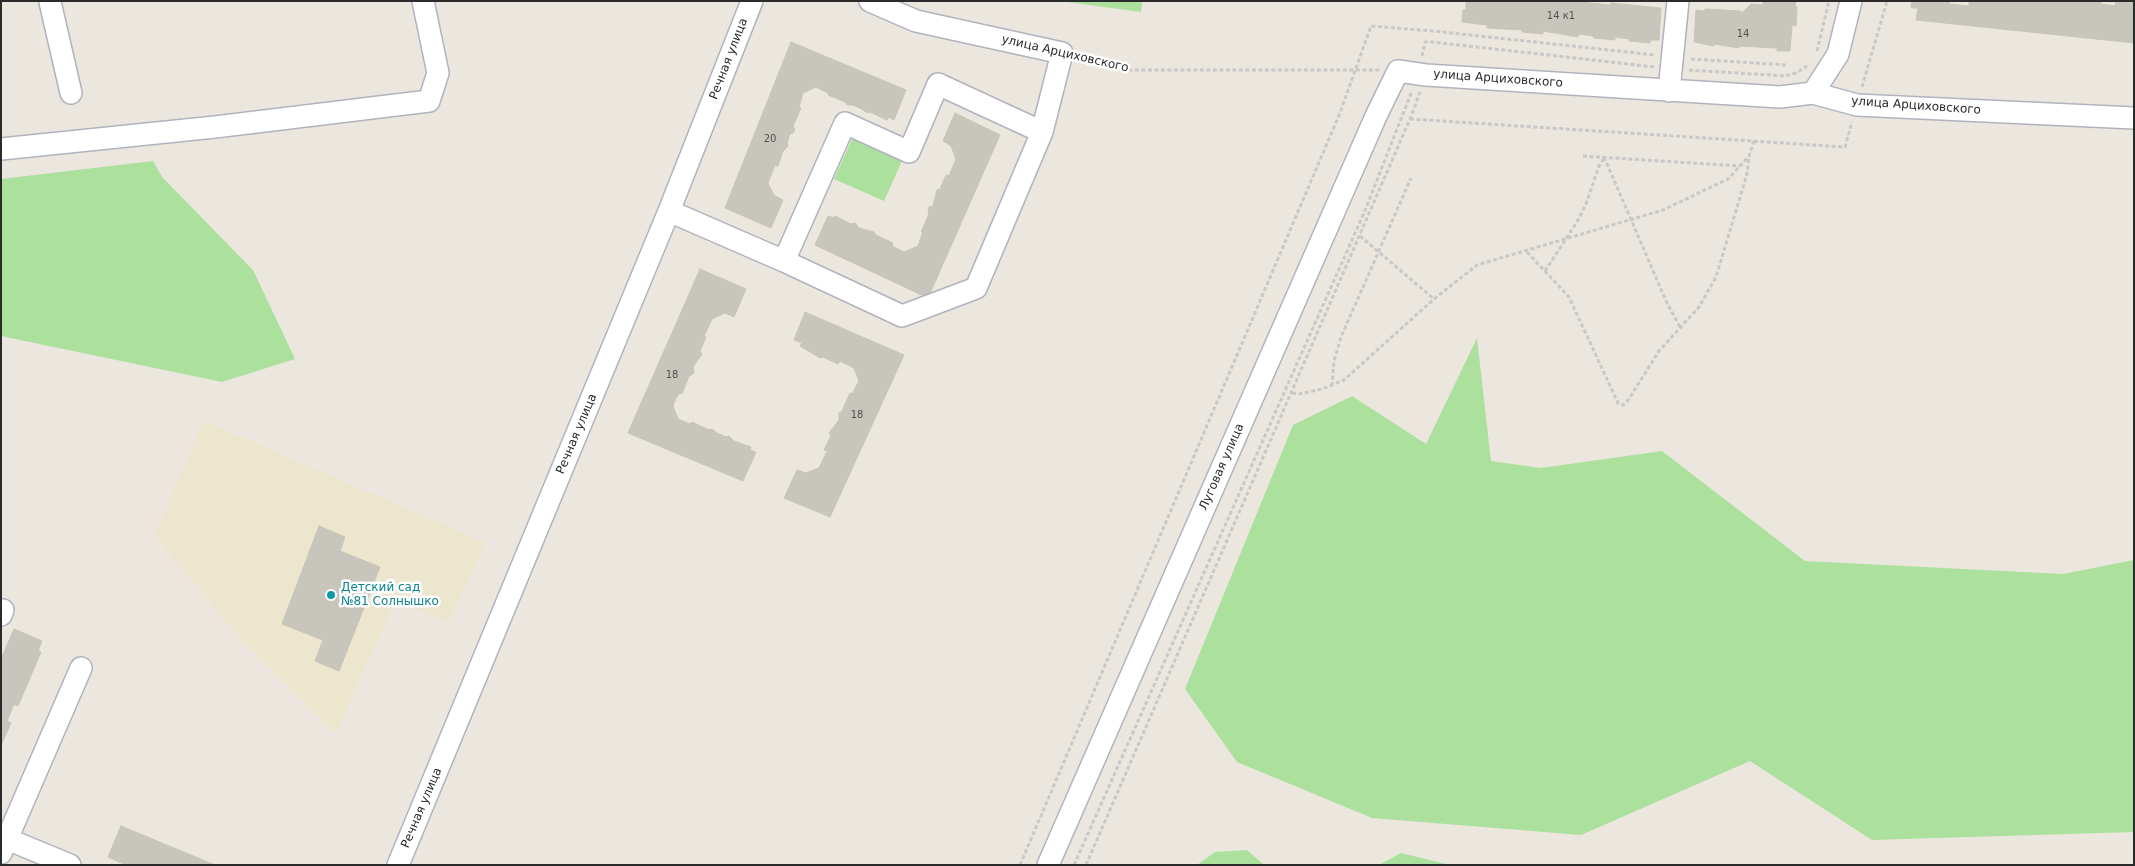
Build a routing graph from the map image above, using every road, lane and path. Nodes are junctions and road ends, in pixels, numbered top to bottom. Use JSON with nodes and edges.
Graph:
{"nodes":[{"id":1,"x":423,"y":1,"type":"edge"},
{"id":2,"x":752,"y":1,"type":"edge"},
{"id":3,"x":870,"y":1,"type":"edge"},
{"id":4,"x":1678,"y":1,"type":"edge"},
{"id":5,"x":1829,"y":1,"type":"edge"},
{"id":6,"x":1851,"y":1,"type":"edge"},
{"id":7,"x":1887,"y":1,"type":"edge"},
{"id":8,"x":50,"y":2,"type":"edge"},
{"id":9,"x":1062,"y":53,"type":"junction"},
{"id":10,"x":1814,"y":56,"type":"dead end"},
{"id":11,"x":1672,"y":63,"type":"junction"},
{"id":12,"x":1811,"y":63,"type":"dead end"},
{"id":13,"x":1787,"y":65,"type":"dead end"},
{"id":14,"x":1355,"y":68,"type":"junction"},
{"id":15,"x":1414,"y":73,"type":"junction"},
{"id":16,"x":1670,"y":91,"type":"junction"},
{"id":17,"x":71,"y":93,"type":"dead end"},
{"id":18,"x":1813,"y":93,"type":"junction"},
{"id":19,"x":1857,"y":104,"type":"junction"},
{"id":20,"x":2134,"y":118,"type":"edge"},
{"id":21,"x":1410,"y":120,"type":"junction"},
{"id":22,"x":1042,"y":132,"type":"junction"},
{"id":23,"x":1754,"y":141,"type":"junction"},
{"id":24,"x":1,"y":149,"type":"edge"},
{"id":25,"x":1583,"y":156,"type":"dead end"},
{"id":26,"x":1749,"y":156,"type":"junction"},
{"id":27,"x":1604,"y":157,"type":"junction"},
{"id":28,"x":1741,"y":166,"type":"junction"},
{"id":29,"x":1412,"y":178,"type":"dead end"},
{"id":30,"x":669,"y":211,"type":"junction"},
{"id":31,"x":1632,"y":221,"type":"junction"},
{"id":32,"x":1360,"y":236,"type":"junction"},
{"id":33,"x":1566,"y":240,"type":"junction"},
{"id":34,"x":1378,"y":251,"type":"junction"},
{"id":35,"x":1527,"y":252,"type":"junction"},
{"id":36,"x":784,"y":261,"type":"junction"},
{"id":37,"x":1544,"y":271,"type":"junction"},
{"id":38,"x":1434,"y":299,"type":"junction"},
{"id":39,"x":1680,"y":327,"type":"junction"},
{"id":40,"x":1332,"y":386,"type":"junction"},
{"id":41,"x":1292,"y":392,"type":"junction"},
{"id":42,"x":1,"y":610,"type":"edge"},
{"id":43,"x":1,"y":615,"type":"edge"},
{"id":44,"x":81,"y":668,"type":"dead end"},
{"id":45,"x":4,"y":846,"type":"edge"},
{"id":46,"x":70,"y":865,"type":"edge"},
{"id":47,"x":398,"y":865,"type":"edge"},
{"id":48,"x":1020,"y":865,"type":"edge"},
{"id":49,"x":1048,"y":865,"type":"edge"},
{"id":50,"x":1074,"y":865,"type":"edge"},
{"id":51,"x":1086,"y":865,"type":"edge"}],
"edges":[{"from":1,"to":24,"type":"street"},
{"from":2,"to":30,"type":"street","name":"Речная улица"},
{"from":3,"to":9,"type":"street","name":"улица Арциховского"},
{"from":4,"to":11,"type":"street"},
{"from":5,"to":10,"type":"path"},
{"from":6,"to":18,"type":"street"},
{"from":7,"to":19,"type":"path"},
{"from":8,"to":17,"type":"street"},
{"from":9,"to":14,"type":"path","name":"улица Арциховского"},
{"from":9,"to":22,"type":"street"},
{"from":11,"to":12,"type":"path"},
{"from":11,"to":13,"type":"path"},
{"from":11,"to":14,"type":"path"},
{"from":11,"to":15,"type":"path"},
{"from":11,"to":16,"type":"street"},
{"from":14,"to":15,"type":"path","name":"улица Арциховского"},
{"from":14,"to":48,"type":"path"},
{"from":15,"to":16,"type":"street","name":"улица Арциховского"},
{"from":15,"to":21,"type":"path"},
{"from":15,"to":49,"type":"street","name":"Луговая улица"},
{"from":15,"to":50,"type":"path"},
{"from":16,"to":18,"type":"street","name":"улица Арциховского"},
{"from":18,"to":19,"type":"street","name":"улица Арциховского"},
{"from":19,"to":20,"type":"street","name":"улица Арциховского"},
{"from":19,"to":23,"type":"path"},
{"from":21,"to":23,"type":"path"},
{"from":21,"to":32,"type":"path"},
{"from":22,"to":36,"type":"street"},
{"from":22,"to":36,"type":"street"},
{"from":23,"to":26,"type":"path"},
{"from":25,"to":27,"type":"path"},
{"from":26,"to":28,"type":"path"},
{"from":26,"to":39,"type":"path"},
{"from":27,"to":28,"type":"path"},
{"from":27,"to":31,"type":"path"},
{"from":27,"to":33,"type":"path"},
{"from":28,"to":31,"type":"path"},
{"from":29,"to":34,"type":"path"},
{"from":30,"to":36,"type":"street"},
{"from":30,"to":47,"type":"street","name":"Речная улица"},
{"from":31,"to":33,"type":"path"},
{"from":31,"to":39,"type":"path"},
{"from":32,"to":34,"type":"path"},
{"from":32,"to":41,"type":"path"},
{"from":33,"to":35,"type":"path"},
{"from":33,"to":37,"type":"path"},
{"from":34,"to":38,"type":"path"},
{"from":34,"to":40,"type":"path"},
{"from":35,"to":37,"type":"path"},
{"from":35,"to":38,"type":"path"},
{"from":37,"to":39,"type":"path"},
{"from":38,"to":40,"type":"path"},
{"from":40,"to":41,"type":"path"},
{"from":41,"to":51,"type":"path"},
{"from":42,"to":43,"type":"street"},
{"from":44,"to":45,"type":"street"},
{"from":45,"to":46,"type":"street"}]}
